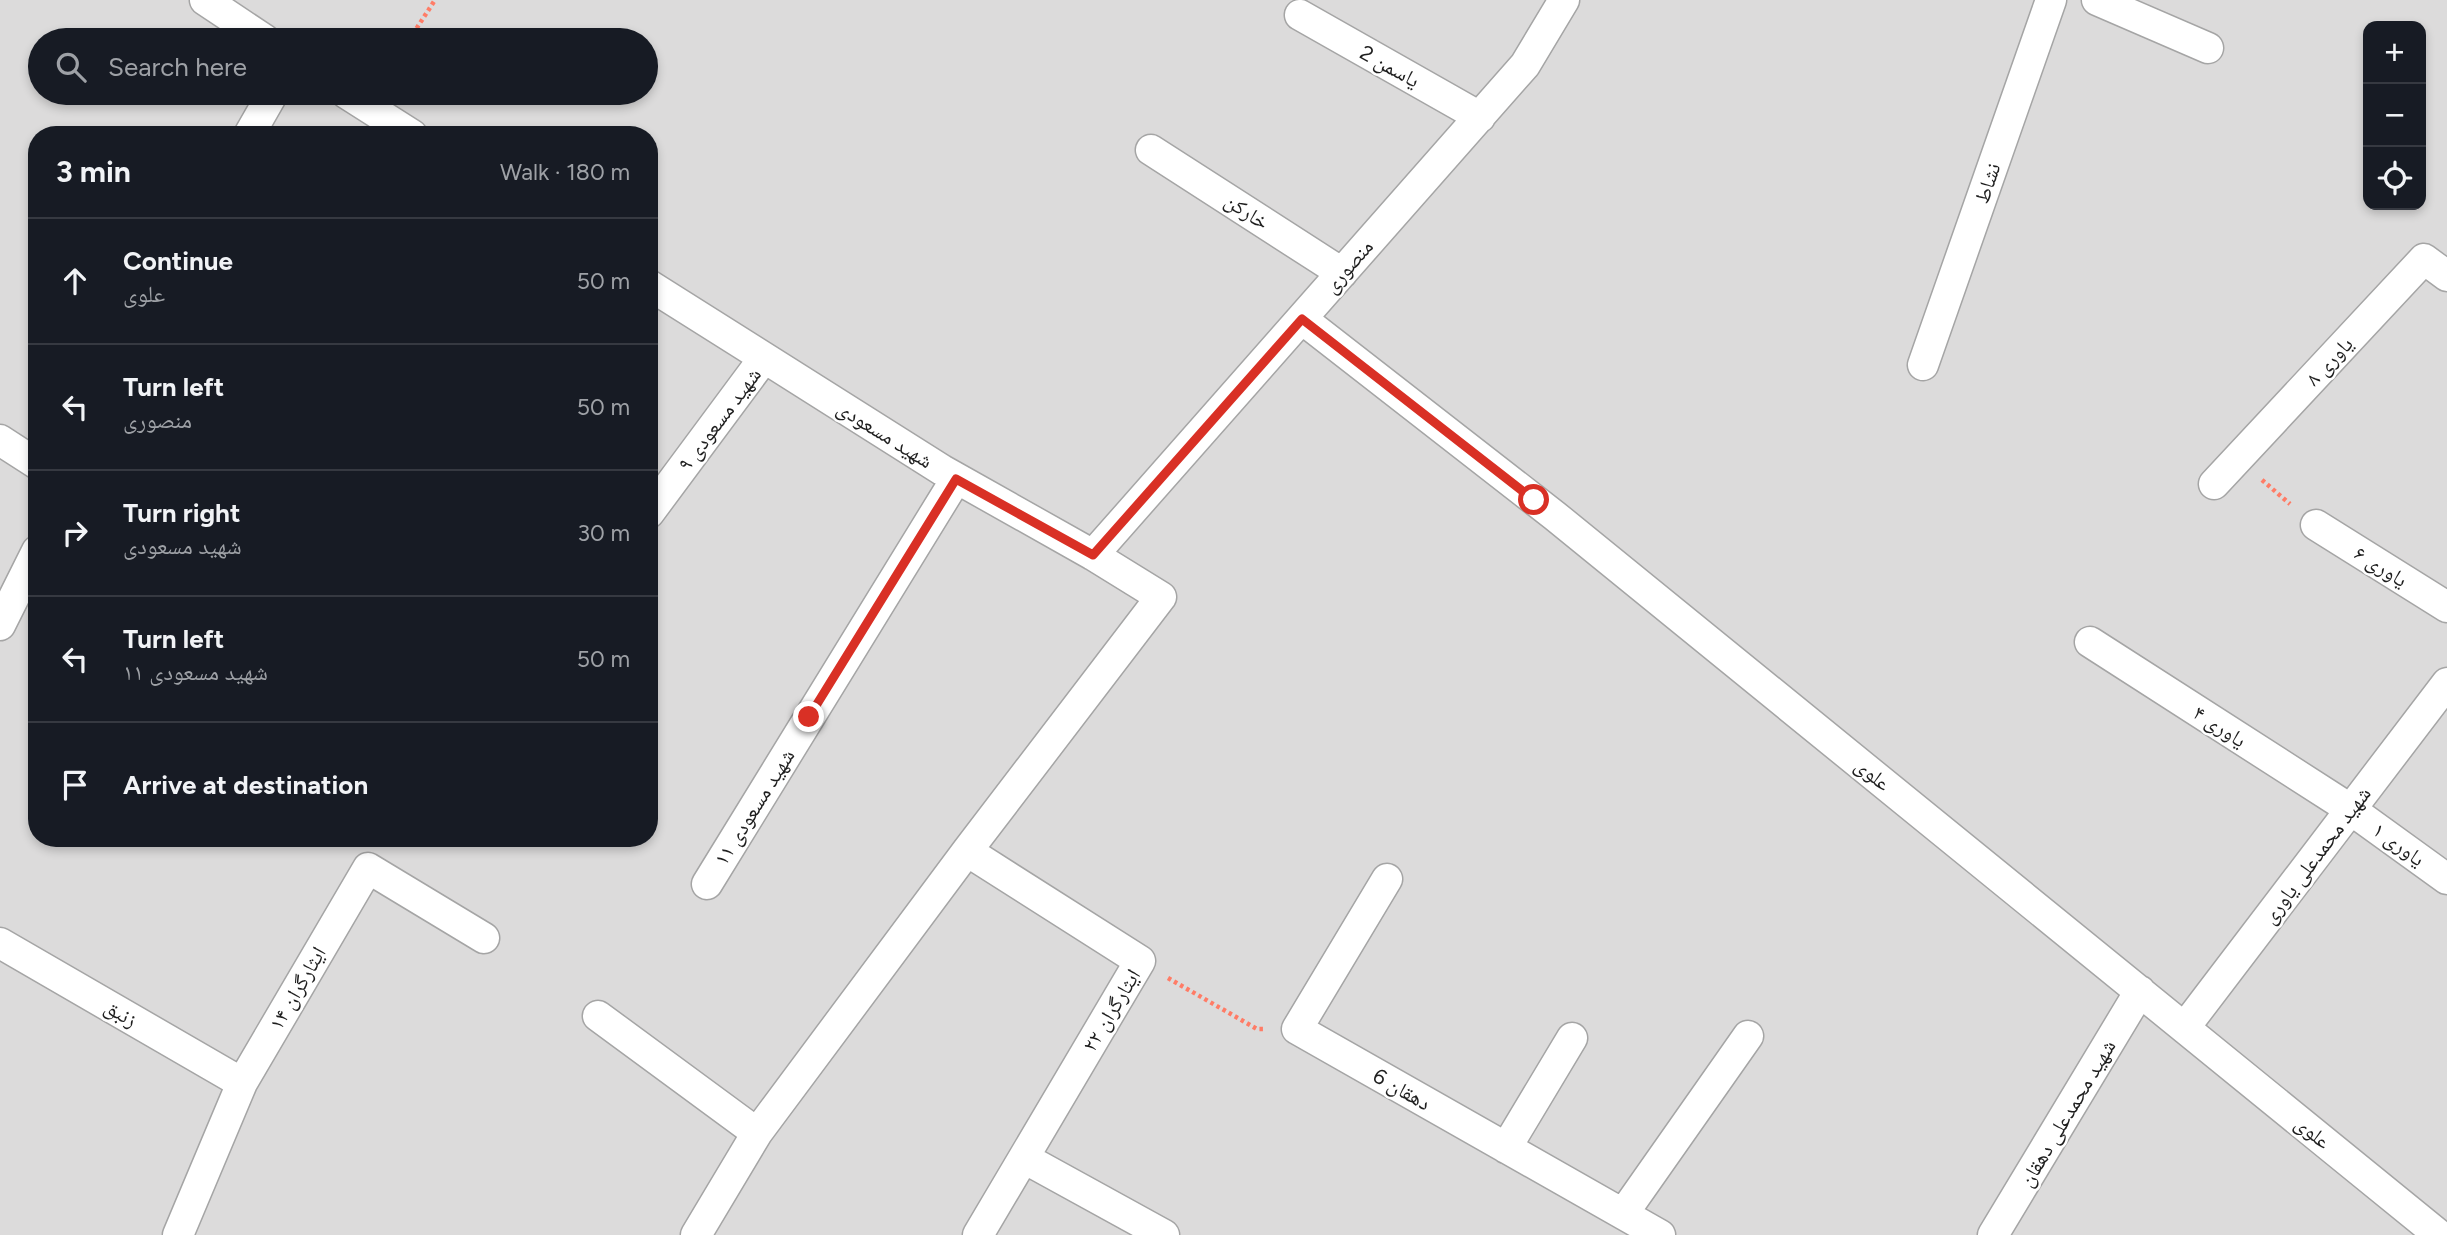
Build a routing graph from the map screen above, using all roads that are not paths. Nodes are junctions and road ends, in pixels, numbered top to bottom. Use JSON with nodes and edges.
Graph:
{"nodes":[{"id":1,"x":205,"y":0,"type":"edge"},
{"id":2,"x":1564,"y":0,"type":"edge"},
{"id":3,"x":2051,"y":0,"type":"edge"},
{"id":4,"x":2097,"y":0,"type":"edge"},
{"id":5,"x":1300,"y":15,"type":"dead end"},
{"id":6,"x":247,"y":28,"type":"edge"},
{"id":7,"x":2208,"y":48,"type":"dead end"},
{"id":8,"x":266,"y":105,"type":"edge"},
{"id":9,"x":365,"y":105,"type":"edge"},
{"id":10,"x":1480,"y":117,"type":"junction"},
{"id":11,"x":254,"y":126,"type":"edge"},
{"id":12,"x":398,"y":126,"type":"edge"},
{"id":13,"x":1152,"y":150,"type":"dead end"},
{"id":14,"x":1342,"y":272,"type":"junction"},
{"id":15,"x":2447,"y":276,"type":"edge"},
{"id":16,"x":658,"y":291,"type":"edge"},
{"id":17,"x":1302,"y":319,"type":"junction"},
{"id":18,"x":764,"y":358,"type":"junction"},
{"id":19,"x":1923,"y":365,"type":"dead end"},
{"id":20,"x":0,"y":440,"type":"edge"},
{"id":21,"x":28,"y":458,"type":"edge"},
{"id":22,"x":956,"y":479,"type":"junction"},
{"id":23,"x":2214,"y":484,"type":"dead end"},
{"id":24,"x":658,"y":501,"type":"edge"},
{"id":25,"x":2316,"y":525,"type":"road end"},
{"id":26,"x":1093,"y":555,"type":"junction"},
{"id":27,"x":28,"y":569,"type":"edge"},
{"id":28,"x":2447,"y":607,"type":"edge"},
{"id":29,"x":0,"y":625,"type":"edge"},
{"id":30,"x":2090,"y":642,"type":"dead end"},
{"id":31,"x":2447,"y":682,"type":"edge"},
{"id":32,"x":2350,"y":809,"type":"junction"},
{"id":33,"x":967,"y":851,"type":"junction"},
{"id":34,"x":1387,"y":879,"type":"dead end"},
{"id":35,"x":2447,"y":879,"type":"edge"},
{"id":36,"x":707,"y":884,"type":"dead end"},
{"id":37,"x":484,"y":938,"type":"dead end"},
{"id":38,"x":0,"y":943,"type":"edge"},
{"id":39,"x":2140,"y":991,"type":"junction"},
{"id":40,"x":598,"y":1016,"type":"dead end"},
{"id":41,"x":2185,"y":1027,"type":"junction"},
{"id":42,"x":1748,"y":1036,"type":"dead end"},
{"id":43,"x":1573,"y":1038,"type":"dead end"},
{"id":44,"x":242,"y":1083,"type":"junction"},
{"id":45,"x":757,"y":1133,"type":"junction"},
{"id":46,"x":1506,"y":1148,"type":"junction"},
{"id":47,"x":1024,"y":1158,"type":"junction"},
{"id":48,"x":1623,"y":1214,"type":"junction"},
{"id":49,"x":178,"y":1235,"type":"edge"},
{"id":50,"x":696,"y":1235,"type":"edge"},
{"id":51,"x":978,"y":1235,"type":"edge"},
{"id":52,"x":1164,"y":1235,"type":"edge"},
{"id":53,"x":1660,"y":1235,"type":"edge"},
{"id":54,"x":1993,"y":1235,"type":"edge"},
{"id":55,"x":2439,"y":1235,"type":"edge"}],
"edges":[{"from":1,"to":6,"type":"street"},
{"from":2,"to":10,"type":"street","name":"منصوری"},
{"from":3,"to":19,"type":"street","name":"نشاط"},
{"from":4,"to":7,"type":"street"},
{"from":5,"to":10,"type":"street","name":"یاسمن 2"},
{"from":8,"to":11,"type":"street"},
{"from":9,"to":12,"type":"street"},
{"from":10,"to":14,"type":"street","name":"منصوری"},
{"from":13,"to":14,"type":"street","name":"خارکن"},
{"from":14,"to":17,"type":"street","name":"منصوری"},
{"from":15,"to":23,"type":"street","name":"یاوری ۸"},
{"from":16,"to":18,"type":"street","name":"شهید مسعودی"},
{"from":17,"to":26,"type":"street","name":"منصوری"},
{"from":17,"to":39,"type":"street","name":"علوی"},
{"from":18,"to":22,"type":"street","name":"شهید مسعودی"},
{"from":18,"to":24,"type":"street","name":"شهید مسعودی ۹"},
{"from":20,"to":21,"type":"street"},
{"from":22,"to":26,"type":"street","name":"شهید مسعودی"},
{"from":22,"to":36,"type":"street","name":"شهید مسعودی ۱۱"},
{"from":25,"to":28,"type":"street","name":"یاوری ۶"},
{"from":26,"to":33,"type":"street","name":"شهید مسعودی"},
{"from":27,"to":29,"type":"street"},
{"from":30,"to":32,"type":"street","name":"یاوری ۴"},
{"from":31,"to":32,"type":"street","name":"شهید محمدعلی یاوری"},
{"from":32,"to":35,"type":"street","name":"یاوری ۱"},
{"from":32,"to":41,"type":"street","name":"شهید محمدعلی یاوری"},
{"from":33,"to":45,"type":"street"},
{"from":33,"to":47,"type":"street","name":"ایثارگران ۲۲"},
{"from":34,"to":46,"type":"street","name":"دهقان 6"},
{"from":37,"to":44,"type":"street","name":"ایثارگران ۱۴"},
{"from":38,"to":44,"type":"street","name":"زنبق"},
{"from":39,"to":41,"type":"street","name":"علوی"},
{"from":39,"to":54,"type":"street","name":"شهید محمدعلی دهقان"},
{"from":40,"to":45,"type":"street"},
{"from":41,"to":55,"type":"street","name":"علوی"},
{"from":42,"to":48,"type":"street"},
{"from":43,"to":46,"type":"street"},
{"from":44,"to":49,"type":"street","name":"ایثارگران ۱۴"},
{"from":45,"to":50,"type":"street"},
{"from":46,"to":48,"type":"street","name":"دهقان 6"},
{"from":47,"to":51,"type":"street","name":"ایثارگران ۲۲"},
{"from":47,"to":52,"type":"street"},
{"from":48,"to":53,"type":"street","name":"دهقان 6"}]}
